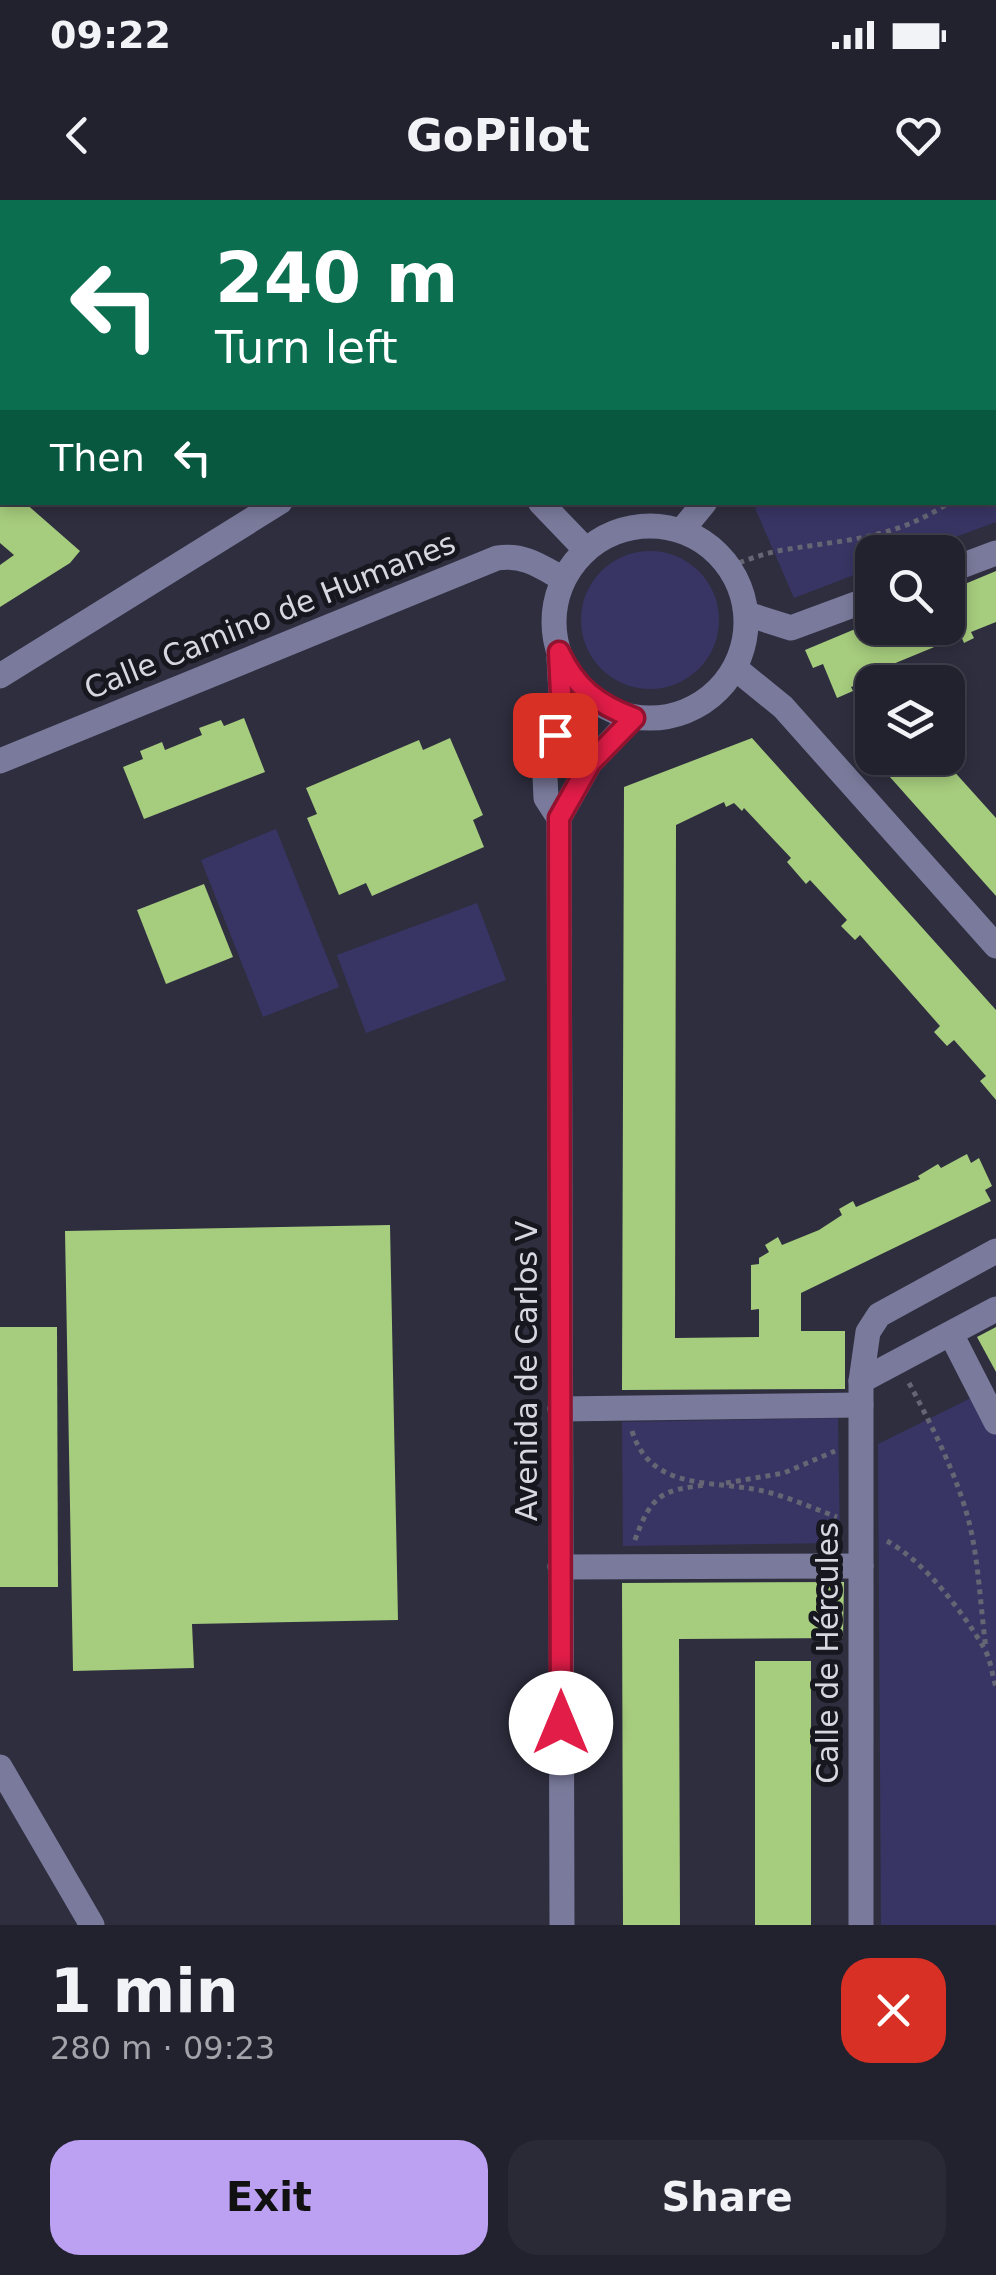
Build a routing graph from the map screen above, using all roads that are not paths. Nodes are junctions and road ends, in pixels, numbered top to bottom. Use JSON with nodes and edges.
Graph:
{"nodes":[{"id":1,"x":275,"y":505,"type":"edge"},
{"id":2,"x":543,"y":505,"type":"edge"},
{"id":3,"x":703,"y":505,"type":"edge"},
{"id":4,"x":682,"y":530,"type":"junction"},
{"id":5,"x":586,"y":550,"type":"junction"},
{"id":6,"x":996,"y":553,"type":"edge"},
{"id":7,"x":965,"y":564,"type":"edge"},
{"id":8,"x":563,"y":580,"type":"junction"},
{"id":9,"x":855,"y":604,"type":"edge"},
{"id":10,"x":747,"y":614,"type":"junction"},
{"id":11,"x":559,"y":652,"type":"junction"},
{"id":12,"x":735,"y":668,"type":"junction"},
{"id":13,"x":0,"y":676,"type":"edge"},
{"id":14,"x":634,"y":718,"type":"junction"},
{"id":15,"x":0,"y":761,"type":"edge"},
{"id":16,"x":559,"y":818,"type":"junction"},
{"id":17,"x":996,"y":946,"type":"edge"},
{"id":18,"x":996,"y":1251,"type":"edge"},
{"id":19,"x":996,"y":1309,"type":"edge"},
{"id":20,"x":951,"y":1334,"type":"junction"},
{"id":21,"x":861,"y":1393,"type":"junction"},
{"id":22,"x":560,"y":1409,"type":"junction"},
{"id":23,"x":996,"y":1422,"type":"edge"},
{"id":24,"x":861,"y":1566,"type":"junction"},
{"id":25,"x":560,"y":1567,"type":"junction"},
{"id":26,"x":0,"y":1767,"type":"edge"},
{"id":27,"x":92,"y":1925,"type":"edge"},
{"id":28,"x":562,"y":1925,"type":"edge"},
{"id":29,"x":861,"y":1925,"type":"edge"}],
"edges":[{"from":1,"to":13,"type":"street","name":"Calle Camino de Humanes"},
{"from":2,"to":5,"type":"street"},
{"from":3,"to":4,"type":"street"},
{"from":4,"to":5,"type":"street"},
{"from":4,"to":10,"type":"street"},
{"from":5,"to":8,"type":"street"},
{"from":6,"to":7,"type":"street"},
{"from":8,"to":11,"type":"street"},
{"from":8,"to":15,"type":"street","name":"Calle Camino de Humanes"},
{"from":9,"to":10,"type":"street"},
{"from":10,"to":12,"type":"street"},
{"from":11,"to":14,"type":"street"},
{"from":11,"to":16,"type":"street","name":"Avenida de Carlos V"},
{"from":12,"to":14,"type":"street"},
{"from":12,"to":17,"type":"street"},
{"from":14,"to":16,"type":"street","name":"Avenida de Carlos V"},
{"from":16,"to":22,"type":"street","name":"Avenida de Carlos V"},
{"from":18,"to":21,"type":"street","name":"Calle de Hércules"},
{"from":19,"to":20,"type":"street"},
{"from":20,"to":21,"type":"street"},
{"from":20,"to":23,"type":"street"},
{"from":21,"to":22,"type":"street"},
{"from":21,"to":24,"type":"street","name":"Calle de Hércules"},
{"from":22,"to":25,"type":"street","name":"Avenida de Carlos V"},
{"from":24,"to":25,"type":"street"},
{"from":24,"to":29,"type":"street","name":"Calle de Hércules"},
{"from":25,"to":28,"type":"street","name":"Avenida de Carlos V"},
{"from":26,"to":27,"type":"street"}]}
